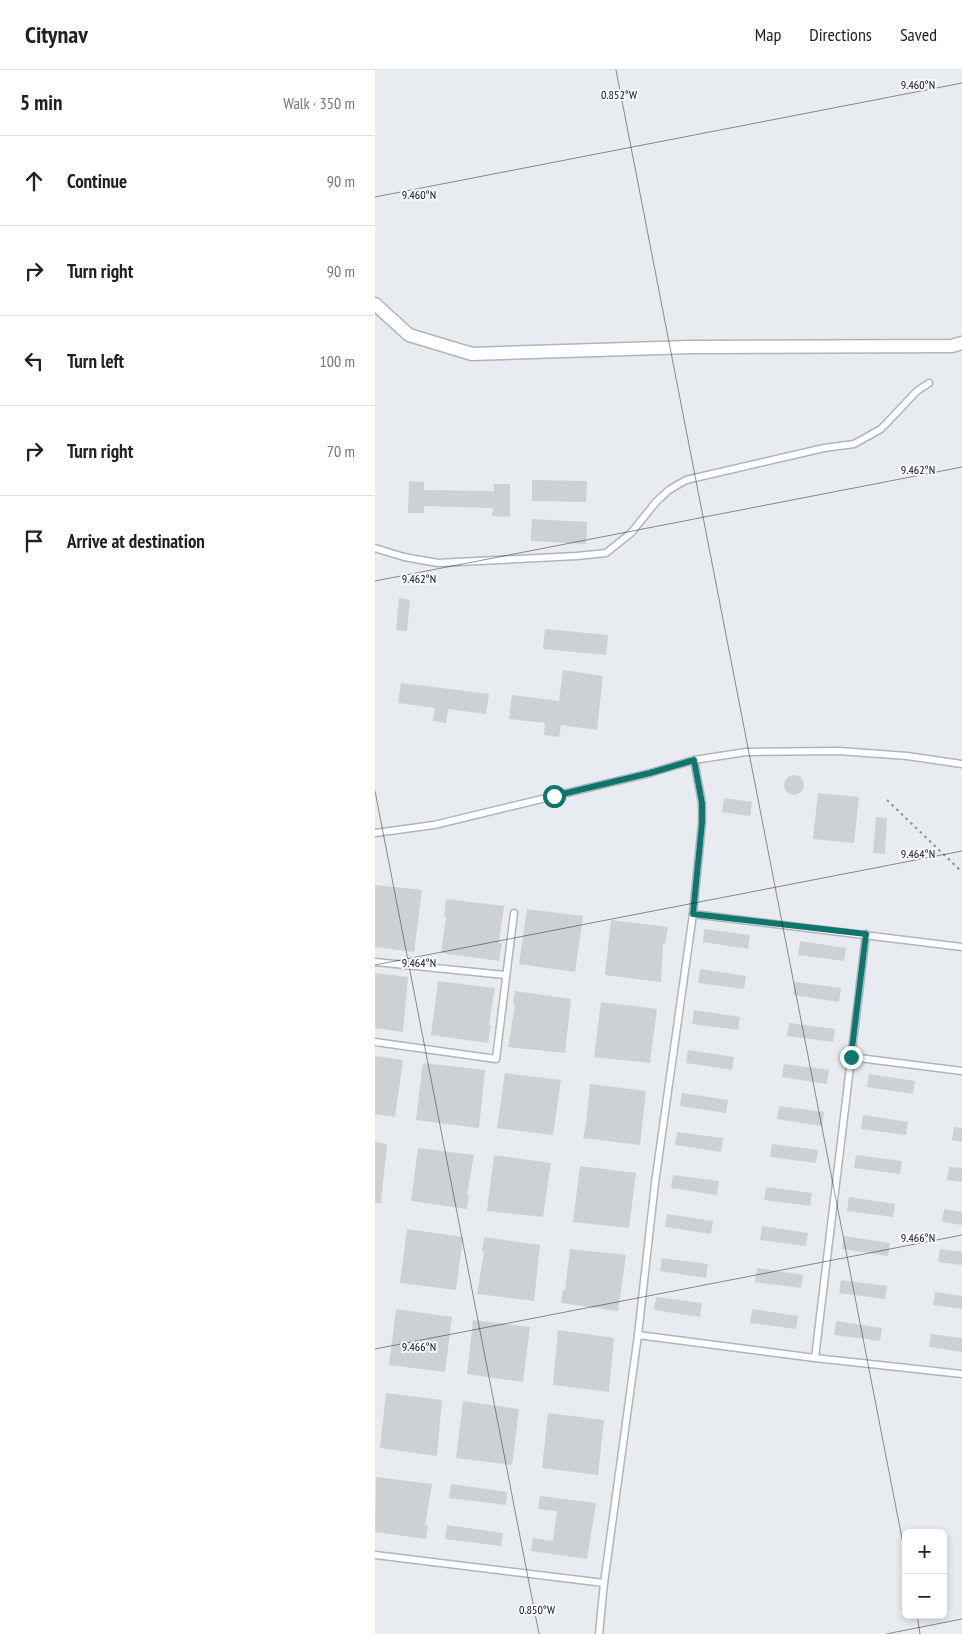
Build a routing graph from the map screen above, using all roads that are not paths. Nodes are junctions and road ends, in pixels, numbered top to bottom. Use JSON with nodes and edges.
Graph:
{"nodes":[{"id":1,"x":375,"y":304,"type":"edge"},
{"id":2,"x":962,"y":331,"type":"edge"},
{"id":3,"x":957,"y":344,"type":"edge"},
{"id":4,"x":929,"y":383,"type":"dead end"},
{"id":5,"x":375,"y":548,"type":"edge"},
{"id":6,"x":694,"y":760,"type":"junction"},
{"id":7,"x":962,"y":764,"type":"edge"},
{"id":8,"x":375,"y":833,"type":"edge"},
{"id":9,"x":514,"y":913,"type":"dead end"},
{"id":10,"x":693,"y":914,"type":"junction"},
{"id":11,"x":866,"y":934,"type":"junction"},
{"id":12,"x":962,"y":947,"type":"edge"},
{"id":13,"x":375,"y":962,"type":"edge"},
{"id":14,"x":505,"y":975,"type":"junction"},
{"id":15,"x":375,"y":1042,"type":"edge"},
{"id":16,"x":851,"y":1057,"type":"junction"},
{"id":17,"x":962,"y":1071,"type":"edge"},
{"id":18,"x":637,"y":1335,"type":"junction"},
{"id":19,"x":815,"y":1358,"type":"junction"},
{"id":20,"x":962,"y":1374,"type":"edge"},
{"id":21,"x":375,"y":1555,"type":"edge"},
{"id":22,"x":604,"y":1582,"type":"junction"},
{"id":23,"x":599,"y":1634,"type":"edge"}],
"edges":[{"from":1,"to":3,"type":"street"},
{"from":2,"to":3,"type":"street"},
{"from":4,"to":5,"type":"lane"},
{"from":6,"to":7,"type":"lane"},
{"from":6,"to":8,"type":"lane"},
{"from":6,"to":10,"type":"lane"},
{"from":9,"to":14,"type":"lane"},
{"from":10,"to":11,"type":"lane"},
{"from":10,"to":18,"type":"lane"},
{"from":11,"to":12,"type":"lane"},
{"from":11,"to":16,"type":"lane"},
{"from":13,"to":14,"type":"lane"},
{"from":14,"to":15,"type":"lane"},
{"from":16,"to":17,"type":"lane"},
{"from":16,"to":19,"type":"lane"},
{"from":18,"to":19,"type":"lane"},
{"from":18,"to":22,"type":"lane"},
{"from":19,"to":20,"type":"lane"},
{"from":21,"to":22,"type":"lane"},
{"from":22,"to":23,"type":"lane"}]}
